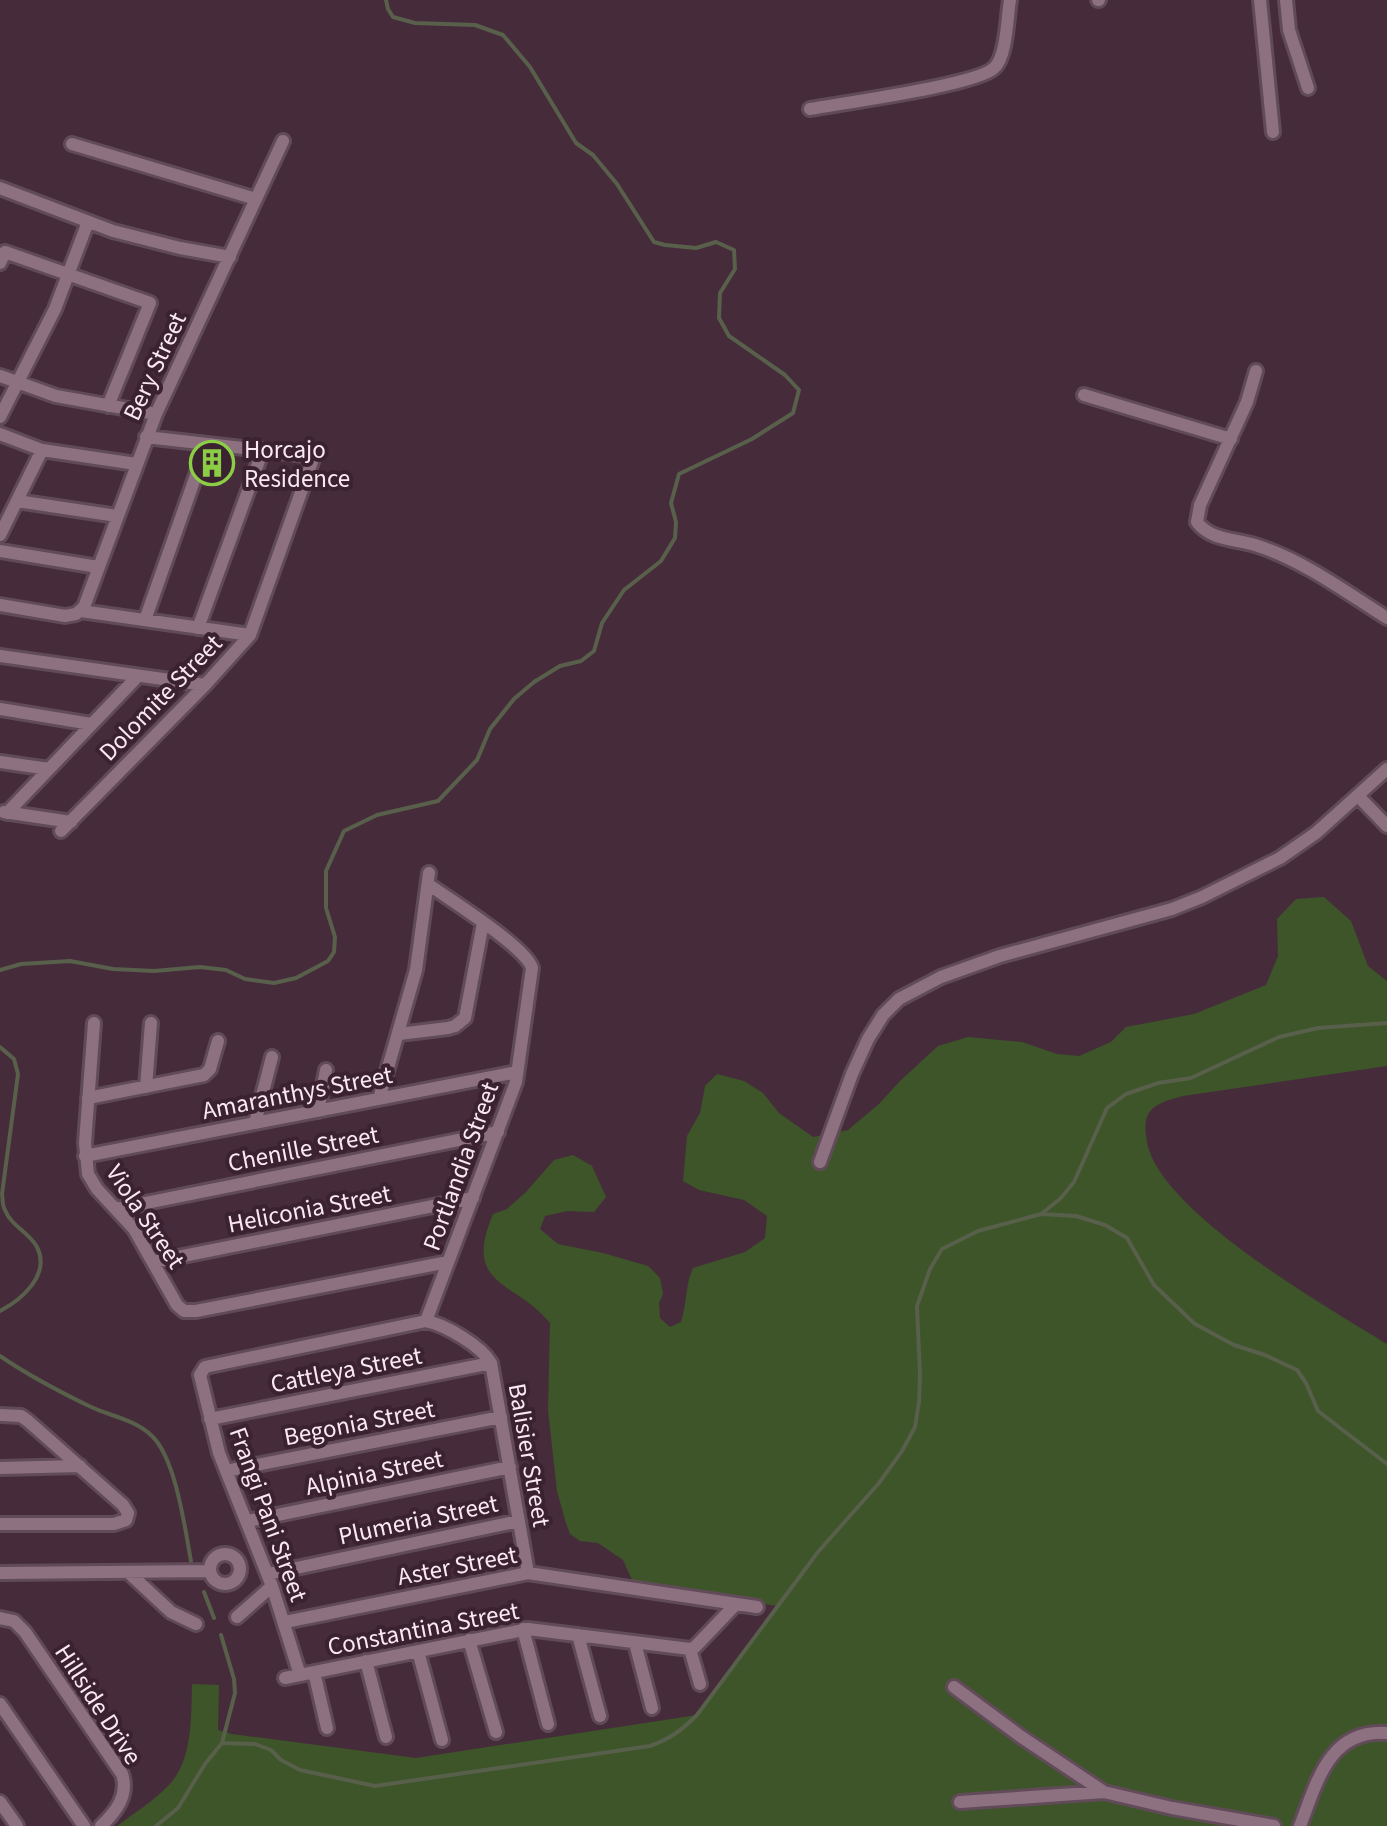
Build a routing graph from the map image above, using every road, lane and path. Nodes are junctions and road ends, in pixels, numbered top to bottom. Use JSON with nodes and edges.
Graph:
{"nodes":[{"id":1,"x":1010,"y":0,"type":"edge"},
{"id":2,"x":1260,"y":0,"type":"edge"},
{"id":3,"x":1286,"y":0,"type":"edge"},
{"id":4,"x":1308,"y":88,"type":"dead end"},
{"id":5,"x":810,"y":109,"type":"dead end"},
{"id":6,"x":1273,"y":132,"type":"dead end"},
{"id":7,"x":283,"y":140,"type":"dead end"},
{"id":8,"x":72,"y":144,"type":"dead end"},
{"id":9,"x":0,"y":188,"type":"edge"},
{"id":10,"x":256,"y":199,"type":"junction"},
{"id":11,"x":88,"y":222,"type":"junction"},
{"id":12,"x":230,"y":257,"type":"junction"},
{"id":13,"x":0,"y":262,"type":"edge"},
{"id":14,"x":70,"y":274,"type":"junction"},
{"id":15,"x":1256,"y":371,"type":"dead end"},
{"id":16,"x":0,"y":376,"type":"edge"},
{"id":17,"x":16,"y":384,"type":"junction"},
{"id":18,"x":1084,"y":395,"type":"dead end"},
{"id":19,"x":108,"y":406,"type":"junction"},
{"id":20,"x":156,"y":414,"type":"junction"},
{"id":21,"x":0,"y":417,"type":"edge"},
{"id":22,"x":0,"y":434,"type":"edge"},
{"id":23,"x":146,"y":437,"type":"junction"},
{"id":24,"x":1231,"y":439,"type":"junction"},
{"id":25,"x":206,"y":444,"type":"junction"},
{"id":26,"x":42,"y":450,"type":"junction"},
{"id":27,"x":263,"y":450,"type":"junction"},
{"id":28,"x":136,"y":464,"type":"junction"},
{"id":29,"x":17,"y":501,"type":"junction"},
{"id":30,"x":117,"y":516,"type":"junction"},
{"id":31,"x":0,"y":535,"type":"edge"},
{"id":32,"x":0,"y":551,"type":"edge"},
{"id":33,"x":98,"y":567,"type":"junction"},
{"id":34,"x":0,"y":605,"type":"edge"},
{"id":35,"x":78,"y":612,"type":"junction"},
{"id":36,"x":1387,"y":618,"type":"edge"},
{"id":37,"x":145,"y":620,"type":"junction"},
{"id":38,"x":198,"y":628,"type":"junction"},
{"id":39,"x":250,"y":635,"type":"junction"},
{"id":40,"x":0,"y":656,"type":"edge"},
{"id":41,"x":137,"y":677,"type":"junction"},
{"id":42,"x":205,"y":685,"type":"junction"},
{"id":43,"x":0,"y":710,"type":"edge"},
{"id":44,"x":91,"y":724,"type":"junction"},
{"id":45,"x":0,"y":762,"type":"edge"},
{"id":46,"x":1387,"y":769,"type":"edge"},
{"id":47,"x":48,"y":770,"type":"junction"},
{"id":48,"x":1358,"y":796,"type":"junction"},
{"id":49,"x":4,"y":812,"type":"edge"},
{"id":50,"x":1387,"y":826,"type":"edge"},
{"id":51,"x":483,"y":923,"type":"junction"},
{"id":52,"x":94,"y":1022,"type":"dead end"},
{"id":53,"x":151,"y":1023,"type":"dead end"},
{"id":54,"x":399,"y":1034,"type":"junction"},
{"id":55,"x":218,"y":1041,"type":"dead end"},
{"id":56,"x":272,"y":1057,"type":"dead end"},
{"id":57,"x":326,"y":1070,"type":"dead end"},
{"id":58,"x":517,"y":1072,"type":"junction"},
{"id":59,"x":146,"y":1088,"type":"junction"},
{"id":60,"x":88,"y":1098,"type":"junction"},
{"id":61,"x":379,"y":1099,"type":"junction"},
{"id":62,"x":318,"y":1111,"type":"junction"},
{"id":63,"x":255,"y":1123,"type":"junction"},
{"id":64,"x":498,"y":1132,"type":"junction"},
{"id":65,"x":85,"y":1156,"type":"junction"},
{"id":66,"x":820,"y":1162,"type":"dead end"},
{"id":67,"x":473,"y":1198,"type":"junction"},
{"id":68,"x":116,"y":1208,"type":"junction"},
{"id":69,"x":153,"y":1262,"type":"junction"},
{"id":70,"x":448,"y":1262,"type":"junction"},
{"id":71,"x":426,"y":1322,"type":"junction"},
{"id":72,"x":491,"y":1363,"type":"junction"},
{"id":73,"x":0,"y":1415,"type":"edge"},
{"id":74,"x":501,"y":1417,"type":"junction"},
{"id":75,"x":210,"y":1419,"type":"junction"},
{"id":76,"x":80,"y":1466,"type":"junction"},
{"id":77,"x":510,"y":1467,"type":"junction"},
{"id":78,"x":0,"y":1468,"type":"edge"},
{"id":79,"x":226,"y":1471,"type":"junction"},
{"id":80,"x":248,"y":1521,"type":"junction"},
{"id":81,"x":519,"y":1521,"type":"junction"},
{"id":82,"x":0,"y":1524,"type":"edge"},
{"id":83,"x":262,"y":1559,"type":"junction"},
{"id":84,"x":0,"y":1572,"type":"edge"},
{"id":85,"x":128,"y":1572,"type":"junction"},
{"id":86,"x":528,"y":1573,"type":"junction"},
{"id":87,"x":270,"y":1580,"type":"junction"},
{"id":88,"x":736,"y":1604,"type":"junction"},
{"id":89,"x":757,"y":1607,"type":"dead end"},
{"id":90,"x":237,"y":1617,"type":"dead end"},
{"id":91,"x":0,"y":1618,"type":"edge"},
{"id":92,"x":285,"y":1622,"type":"junction"},
{"id":93,"x":196,"y":1624,"type":"dead end"},
{"id":94,"x":523,"y":1630,"type":"junction"},
{"id":95,"x":578,"y":1635,"type":"junction"},
{"id":96,"x":470,"y":1640,"type":"junction"},
{"id":97,"x":635,"y":1643,"type":"junction"},
{"id":98,"x":690,"y":1649,"type":"junction"},
{"id":99,"x":418,"y":1651,"type":"junction"},
{"id":100,"x":366,"y":1662,"type":"junction"},
{"id":101,"x":307,"y":1674,"type":"junction"},
{"id":102,"x":284,"y":1678,"type":"dead end"},
{"id":103,"x":700,"y":1684,"type":"dead end"},
{"id":104,"x":954,"y":1686,"type":"dead end"},
{"id":105,"x":0,"y":1704,"type":"edge"},
{"id":106,"x":652,"y":1708,"type":"dead end"},
{"id":107,"x":600,"y":1716,"type":"dead end"},
{"id":108,"x":548,"y":1724,"type":"dead end"},
{"id":109,"x":328,"y":1728,"type":"dead end"},
{"id":110,"x":496,"y":1732,"type":"dead end"},
{"id":111,"x":1387,"y":1733,"type":"edge"},
{"id":112,"x":386,"y":1737,"type":"dead end"},
{"id":113,"x":442,"y":1740,"type":"dead end"},
{"id":114,"x":1104,"y":1792,"type":"junction"},
{"id":115,"x":0,"y":1802,"type":"edge"},
{"id":116,"x":960,"y":1802,"type":"dead end"},
{"id":117,"x":16,"y":1826,"type":"edge"},
{"id":118,"x":84,"y":1826,"type":"edge"},
{"id":119,"x":101,"y":1826,"type":"edge"},
{"id":120,"x":1274,"y":1826,"type":"edge"},
{"id":121,"x":1300,"y":1826,"type":"edge"}],
"edges":[{"from":1,"to":5,"type":"street"},
{"from":2,"to":6,"type":"street"},
{"from":3,"to":4,"type":"street"},
{"from":7,"to":10,"type":"street","name":"Bery Street"},
{"from":8,"to":10,"type":"street"},
{"from":9,"to":11,"type":"street"},
{"from":10,"to":12,"type":"street","name":"Bery Street"},
{"from":11,"to":12,"type":"street"},
{"from":11,"to":14,"type":"street"},
{"from":12,"to":20,"type":"street","name":"Bery Street"},
{"from":13,"to":14,"type":"street"},
{"from":14,"to":17,"type":"street"},
{"from":14,"to":19,"type":"street"},
{"from":15,"to":24,"type":"street"},
{"from":16,"to":17,"type":"street"},
{"from":17,"to":19,"type":"street"},
{"from":17,"to":21,"type":"street"},
{"from":18,"to":24,"type":"street"},
{"from":19,"to":20,"type":"street"},
{"from":20,"to":23,"type":"street","name":"Bery Street"},
{"from":22,"to":26,"type":"street"},
{"from":23,"to":25,"type":"street","name":"Dolomite Street"},
{"from":23,"to":28,"type":"street","name":"Bery Street"},
{"from":24,"to":36,"type":"street"},
{"from":25,"to":27,"type":"street","name":"Dolomite Street"},
{"from":25,"to":37,"type":"street"},
{"from":26,"to":28,"type":"street"},
{"from":26,"to":29,"type":"street"},
{"from":27,"to":38,"type":"street"},
{"from":27,"to":39,"type":"street","name":"Dolomite Street"},
{"from":28,"to":30,"type":"street","name":"Bery Street"},
{"from":29,"to":30,"type":"street"},
{"from":29,"to":31,"type":"street"},
{"from":30,"to":33,"type":"street","name":"Bery Street"},
{"from":32,"to":33,"type":"street"},
{"from":33,"to":35,"type":"street","name":"Bery Street"},
{"from":34,"to":35,"type":"street"},
{"from":35,"to":37,"type":"street"},
{"from":37,"to":38,"type":"street"},
{"from":38,"to":39,"type":"street"},
{"from":39,"to":42,"type":"street","name":"Dolomite Street"},
{"from":40,"to":41,"type":"street"},
{"from":41,"to":42,"type":"street"},
{"from":41,"to":44,"type":"street"},
{"from":42,"to":49,"type":"street","name":"Dolomite Street"},
{"from":43,"to":44,"type":"street"},
{"from":44,"to":47,"type":"street"},
{"from":45,"to":47,"type":"street"},
{"from":46,"to":48,"type":"street"},
{"from":47,"to":49,"type":"street"},
{"from":48,"to":50,"type":"street"},
{"from":48,"to":66,"type":"street"},
{"from":51,"to":54,"type":"street"},
{"from":51,"to":54,"type":"street"},
{"from":51,"to":58,"type":"street","name":"Portlandia Street"},
{"from":52,"to":60,"type":"street","name":"Viola Street"},
{"from":53,"to":59,"type":"street"},
{"from":54,"to":61,"type":"street"},
{"from":55,"to":59,"type":"street"},
{"from":56,"to":63,"type":"street"},
{"from":57,"to":62,"type":"street"},
{"from":58,"to":61,"type":"street","name":"Amaranthys Street"},
{"from":58,"to":64,"type":"street","name":"Portlandia Street"},
{"from":59,"to":60,"type":"street"},
{"from":60,"to":65,"type":"street","name":"Viola Street"},
{"from":61,"to":62,"type":"street","name":"Amaranthys Street"},
{"from":62,"to":63,"type":"street","name":"Amaranthys Street"},
{"from":63,"to":65,"type":"street","name":"Amaranthys Street"},
{"from":64,"to":67,"type":"street","name":"Portlandia Street"},
{"from":64,"to":68,"type":"street","name":"Chenille Street"},
{"from":65,"to":68,"type":"street","name":"Viola Street"},
{"from":67,"to":69,"type":"street","name":"Heliconia Street"},
{"from":67,"to":70,"type":"street","name":"Portlandia Street"},
{"from":68,"to":69,"type":"street","name":"Viola Street"},
{"from":69,"to":70,"type":"street","name":"Viola Street"},
{"from":70,"to":71,"type":"street","name":"Portlandia Street"},
{"from":71,"to":72,"type":"street","name":"Balisier Street"},
{"from":71,"to":75,"type":"street","name":"Frangi Pani Street"},
{"from":72,"to":74,"type":"street","name":"Balisier Street"},
{"from":72,"to":75,"type":"street","name":"Cattleya Street"},
{"from":73,"to":76,"type":"street"},
{"from":74,"to":77,"type":"street","name":"Balisier Street"},
{"from":74,"to":79,"type":"street","name":"Begonia Street"},
{"from":75,"to":79,"type":"street","name":"Frangi Pani Street"},
{"from":76,"to":78,"type":"street"},
{"from":76,"to":82,"type":"street"},
{"from":77,"to":80,"type":"street","name":"Alpinia Street"},
{"from":77,"to":81,"type":"street","name":"Balisier Street"},
{"from":79,"to":80,"type":"street","name":"Frangi Pani Street"},
{"from":80,"to":83,"type":"street","name":"Frangi Pani Street"},
{"from":81,"to":86,"type":"street","name":"Balisier Street"},
{"from":81,"to":87,"type":"street","name":"Plumeria Street"},
{"from":83,"to":85,"type":"street"},
{"from":83,"to":87,"type":"street","name":"Frangi Pani Street"},
{"from":84,"to":85,"type":"street"},
{"from":85,"to":93,"type":"street"},
{"from":86,"to":88,"type":"street","name":"Aster Street"},
{"from":86,"to":92,"type":"street","name":"Aster Street"},
{"from":87,"to":90,"type":"street"},
{"from":87,"to":92,"type":"street","name":"Frangi Pani Street"},
{"from":88,"to":89,"type":"street","name":"Aster Street"},
{"from":88,"to":98,"type":"street"},
{"from":91,"to":119,"type":"street","name":"Hillside Drive"},
{"from":92,"to":101,"type":"street","name":"Frangi Pani Street"},
{"from":94,"to":95,"type":"street","name":"Constantina Street"},
{"from":94,"to":96,"type":"street","name":"Constantina Street"},
{"from":94,"to":108,"type":"street"},
{"from":95,"to":97,"type":"street","name":"Constantina Street"},
{"from":95,"to":107,"type":"street"},
{"from":96,"to":99,"type":"street","name":"Constantina Street"},
{"from":96,"to":110,"type":"street"},
{"from":97,"to":98,"type":"street","name":"Constantina Street"},
{"from":97,"to":106,"type":"street"},
{"from":98,"to":103,"type":"street"},
{"from":99,"to":100,"type":"street","name":"Constantina Street"},
{"from":99,"to":113,"type":"street"},
{"from":100,"to":101,"type":"street","name":"Constantina Street"},
{"from":100,"to":112,"type":"street"},
{"from":101,"to":102,"type":"street","name":"Constantina Street"},
{"from":101,"to":109,"type":"street","name":"Frangi Pani Street"},
{"from":104,"to":114,"type":"street"},
{"from":105,"to":118,"type":"street"},
{"from":111,"to":121,"type":"street"},
{"from":114,"to":116,"type":"street"},
{"from":114,"to":120,"type":"street"},
{"from":115,"to":117,"type":"street"}]}
